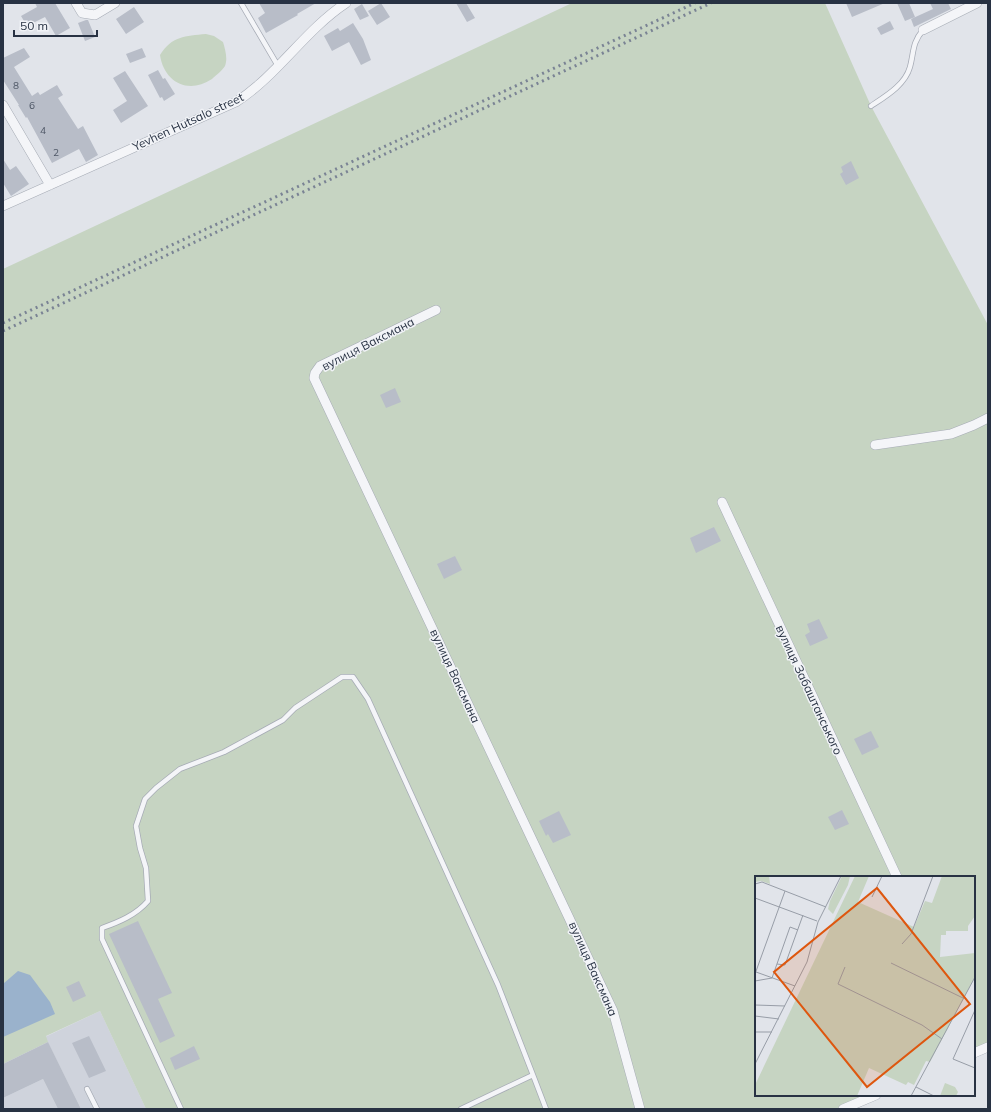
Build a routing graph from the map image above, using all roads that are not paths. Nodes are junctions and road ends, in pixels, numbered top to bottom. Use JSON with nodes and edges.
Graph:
{"nodes":[{"id":1,"x":76,"y":3,"type":"edge"},
{"id":2,"x":114,"y":3,"type":"edge"},
{"id":3,"x":240,"y":3,"type":"edge"},
{"id":4,"x":346,"y":3,"type":"edge"},
{"id":5,"x":977,"y":3,"type":"edge"},
{"id":6,"x":923,"y":30,"type":"joint"},
{"id":7,"x":278,"y":66,"type":"junction"},
{"id":8,"x":3,"y":105,"type":"edge"},
{"id":9,"x":871,"y":106,"type":"dead end"},
{"id":10,"x":50,"y":185,"type":"junction"},
{"id":11,"x":3,"y":206,"type":"edge"},
{"id":12,"x":436,"y":310,"type":"dead end"},
{"id":13,"x":988,"y":418,"type":"edge"},
{"id":14,"x":875,"y":446,"type":"dead end"},
{"id":15,"x":722,"y":502,"type":"dead end"},
{"id":16,"x":896,"y":876,"type":"edge"},
{"id":17,"x":988,"y":1047,"type":"edge"},
{"id":18,"x":975,"y":1049,"type":"edge"},
{"id":19,"x":533,"y":1074,"type":"junction"},
{"id":20,"x":87,"y":1089,"type":"dead end"},
{"id":21,"x":874,"y":1096,"type":"edge"},
{"id":22,"x":97,"y":1109,"type":"edge"},
{"id":23,"x":181,"y":1109,"type":"edge"},
{"id":24,"x":461,"y":1109,"type":"edge"},
{"id":25,"x":546,"y":1109,"type":"edge"},
{"id":26,"x":640,"y":1109,"type":"edge"},
{"id":27,"x":843,"y":1109,"type":"edge"}],
"edges":[{"from":1,"to":2,"type":"street"},
{"from":3,"to":7,"type":"lane"},
{"from":4,"to":7,"type":"street","name":"Yevhen Hutsalo street"},
{"from":5,"to":6,"type":"street"},
{"from":6,"to":9,"type":"lane"},
{"from":7,"to":10,"type":"street","name":"Yevhen Hutsalo street"},
{"from":8,"to":10,"type":"street"},
{"from":10,"to":11,"type":"street","name":"Yevhen Hutsalo street"},
{"from":12,"to":26,"type":"street","name":"вулиця Ваксмана"},
{"from":13,"to":14,"type":"street"},
{"from":15,"to":16,"type":"street","name":"вулиця Забаштанського"},
{"from":17,"to":18,"type":"street"},
{"from":19,"to":23,"type":"lane"},
{"from":19,"to":24,"type":"lane"},
{"from":19,"to":25,"type":"lane"},
{"from":20,"to":22,"type":"lane"},
{"from":21,"to":27,"type":"street"}]}
